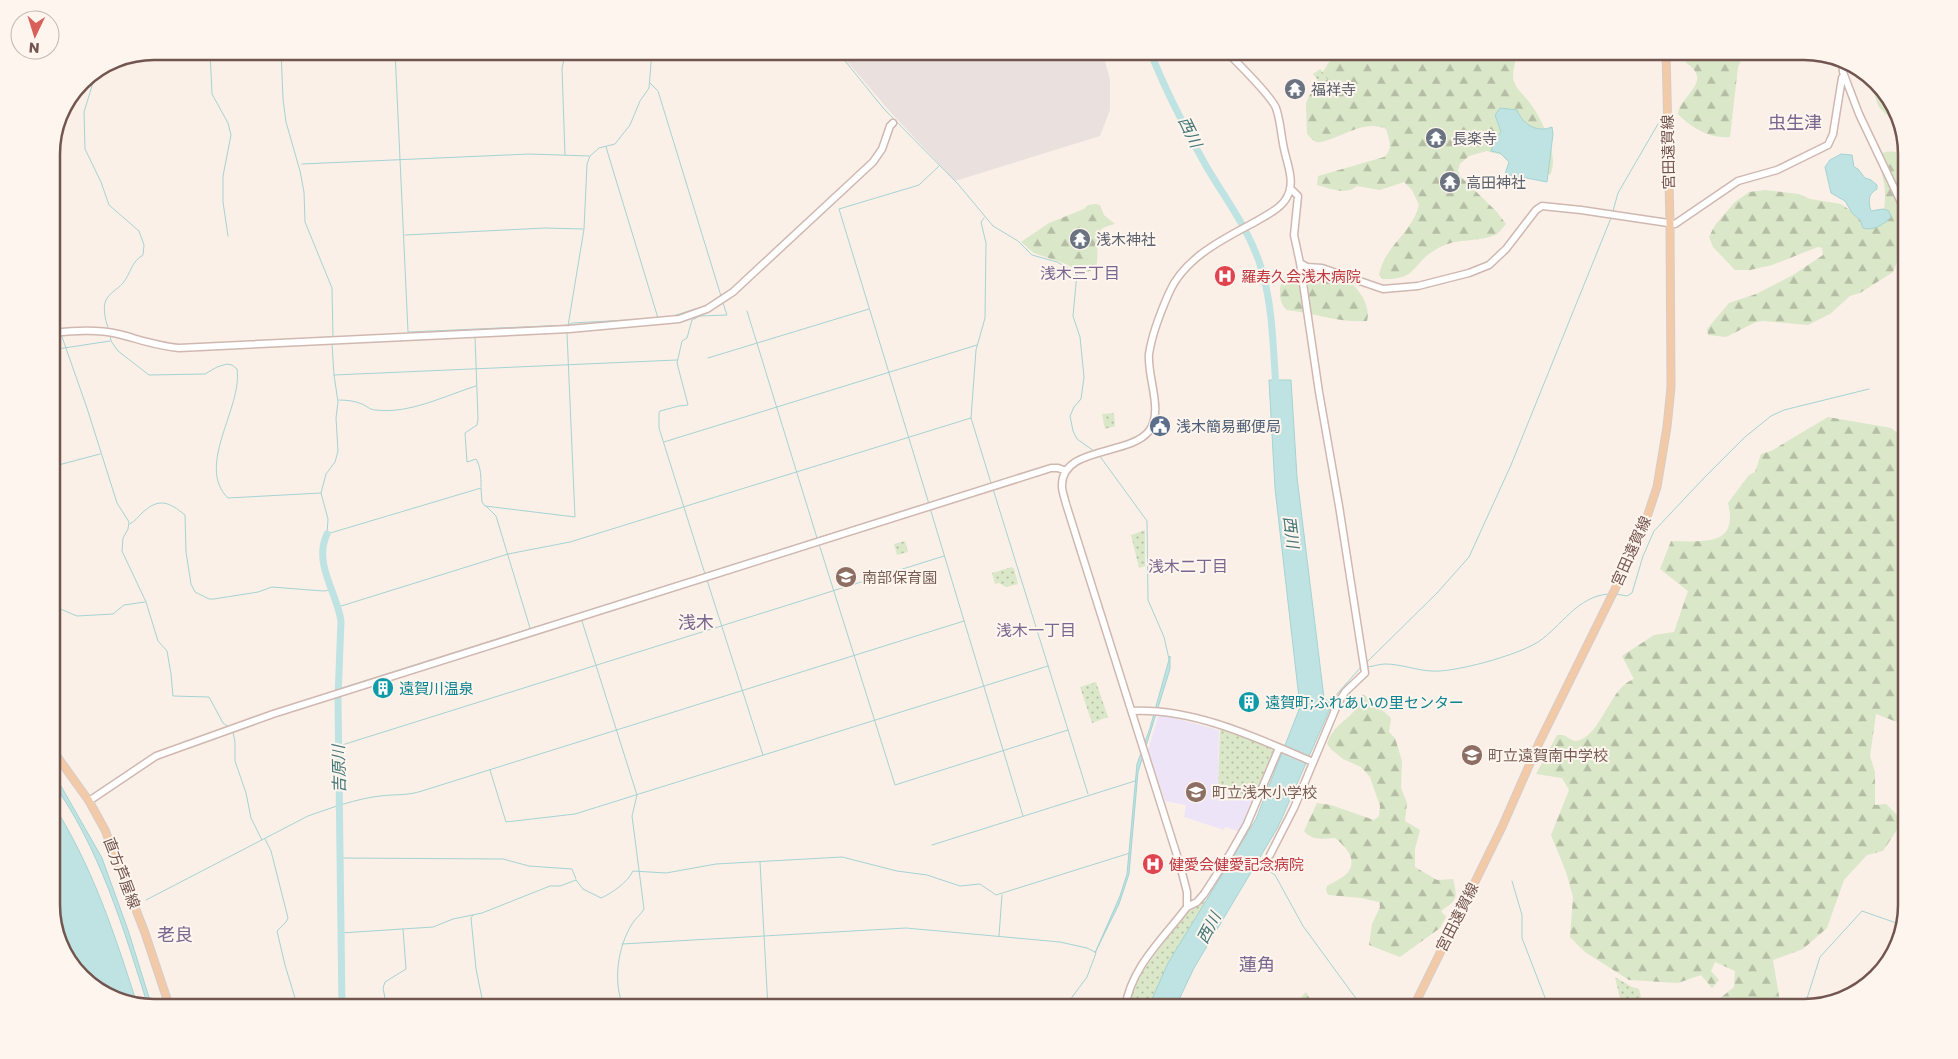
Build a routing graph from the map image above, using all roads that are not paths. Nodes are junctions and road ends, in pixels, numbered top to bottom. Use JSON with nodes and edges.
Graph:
{"nodes":[{"id":1,"x":1234,"y":60,"type":"edge"},
{"id":2,"x":1666,"y":60,"type":"edge"},
{"id":3,"x":1843,"y":69,"type":"edge"},
{"id":4,"x":1844,"y":74,"type":"junction"},
{"id":5,"x":893,"y":123,"type":"dead end"},
{"id":6,"x":1290,"y":188,"type":"junction"},
{"id":7,"x":1898,"y":196,"type":"edge"},
{"id":8,"x":1670,"y":224,"type":"junction"},
{"id":9,"x":1300,"y":263,"type":"junction"},
{"id":10,"x":60,"y":333,"type":"edge"},
{"id":11,"x":1066,"y":472,"type":"junction"},
{"id":12,"x":1132,"y":711,"type":"junction"},
{"id":13,"x":1281,"y":749,"type":"junction"},
{"id":14,"x":60,"y":759,"type":"edge"},
{"id":15,"x":1311,"y":761,"type":"junction"},
{"id":16,"x":89,"y":801,"type":"junction"},
{"id":17,"x":1270,"y":854,"type":"dead end"},
{"id":18,"x":1187,"y":907,"type":"junction"},
{"id":19,"x":167,"y":999,"type":"edge"},
{"id":20,"x":1127,"y":999,"type":"edge"},
{"id":21,"x":1417,"y":999,"type":"edge"}],
"edges":[{"from":1,"to":6,"type":"street"},
{"from":2,"to":8,"type":"main road","name":"宮田遠賀線"},
{"from":3,"to":4,"type":"street"},
{"from":4,"to":7,"type":"street"},
{"from":4,"to":8,"type":"street"},
{"from":5,"to":10,"type":"street"},
{"from":6,"to":9,"type":"street"},
{"from":6,"to":11,"type":"street"},
{"from":8,"to":9,"type":"street"},
{"from":8,"to":21,"type":"main road","name":"宮田遠賀線"},
{"from":9,"to":15,"type":"street"},
{"from":11,"to":12,"type":"street"},
{"from":11,"to":16,"type":"street"},
{"from":12,"to":13,"type":"street"},
{"from":12,"to":18,"type":"street"},
{"from":13,"to":15,"type":"street"},
{"from":13,"to":18,"type":"street"},
{"from":14,"to":16,"type":"main road","name":"直方芦屋線"},
{"from":15,"to":17,"type":"street"},
{"from":16,"to":19,"type":"main road","name":"直方芦屋線"},
{"from":18,"to":20,"type":"street"}]}
